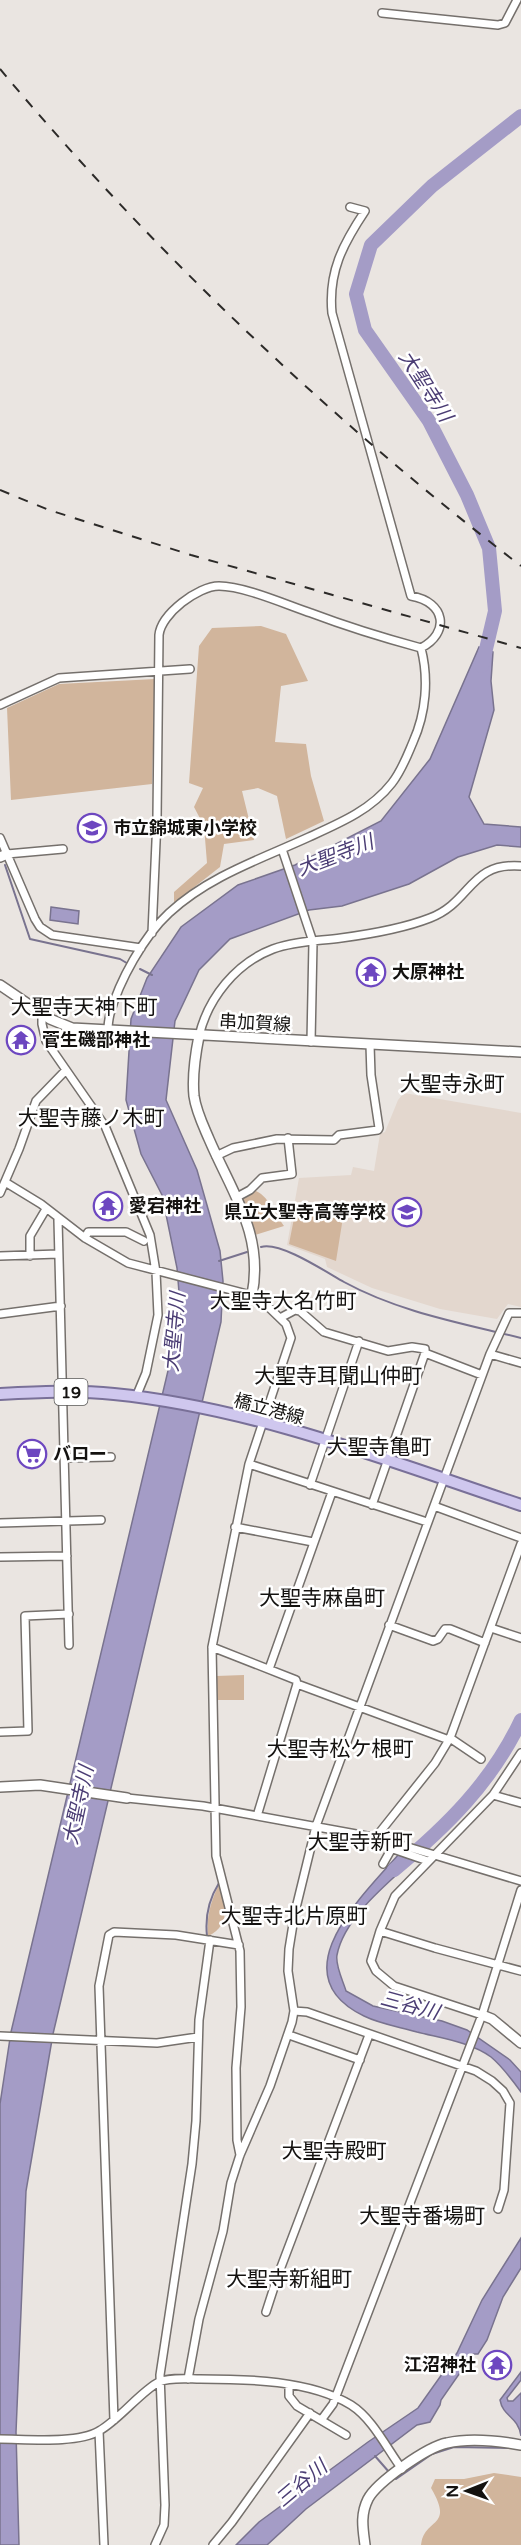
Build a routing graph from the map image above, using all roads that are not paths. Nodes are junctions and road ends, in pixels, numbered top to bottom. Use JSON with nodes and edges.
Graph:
{"nodes":[{"id":1,"x":518,"y":0,"type":"edge"},
{"id":2,"x":382,"y":13,"type":"dead end"},
{"id":3,"x":350,"y":207,"type":"dead end"},
{"id":4,"x":421,"y":648,"type":"junction"},
{"id":5,"x":190,"y":669,"type":"dead end"},
{"id":6,"x":158,"y":671,"type":"junction"},
{"id":7,"x":0,"y":705,"type":"edge"},
{"id":8,"x":0,"y":838,"type":"edge"},
{"id":9,"x":63,"y":849,"type":"dead end"},
{"id":10,"x":282,"y":849,"type":"junction"},
{"id":11,"x":4,"y":856,"type":"edge"},
{"id":12,"x":521,"y":866,"type":"edge"},
{"id":13,"x":152,"y":933,"type":"junction"},
{"id":14,"x":312,"y":938,"type":"junction"},
{"id":15,"x":141,"y":948,"type":"junction"},
{"id":16,"x":0,"y":985,"type":"edge"},
{"id":17,"x":42,"y":1014,"type":"junction"},
{"id":18,"x":109,"y":1033,"type":"junction"},
{"id":19,"x":196,"y":1036,"type":"junction"},
{"id":20,"x":311,"y":1042,"type":"junction"},
{"id":21,"x":370,"y":1045,"type":"junction"},
{"id":22,"x":521,"y":1052,"type":"edge"},
{"id":23,"x":66,"y":1070,"type":"junction"},
{"id":24,"x":288,"y":1138,"type":"junction"},
{"id":25,"x":216,"y":1156,"type":"junction"},
{"id":26,"x":5,"y":1182,"type":"junction"},
{"id":27,"x":0,"y":1193,"type":"edge"},
{"id":28,"x":237,"y":1197,"type":"junction"},
{"id":29,"x":46,"y":1209,"type":"junction"},
{"id":30,"x":58,"y":1220,"type":"junction"},
{"id":31,"x":147,"y":1226,"type":"junction"},
{"id":32,"x":85,"y":1238,"type":"junction"},
{"id":33,"x":58,"y":1254,"type":"junction"},
{"id":34,"x":0,"y":1256,"type":"edge"},
{"id":35,"x":30,"y":1256,"type":"junction"},
{"id":36,"x":156,"y":1272,"type":"junction"},
{"id":37,"x":252,"y":1295,"type":"junction"},
{"id":38,"x":61,"y":1306,"type":"junction"},
{"id":39,"x":521,"y":1313,"type":"edge"},
{"id":40,"x":0,"y":1314,"type":"edge"},
{"id":41,"x":279,"y":1318,"type":"junction"},
{"id":42,"x":359,"y":1341,"type":"junction"},
{"id":43,"x":491,"y":1352,"type":"junction"},
{"id":44,"x":425,"y":1353,"type":"junction"},
{"id":45,"x":521,"y":1363,"type":"edge"},
{"id":46,"x":482,"y":1375,"type":"junction"},
{"id":47,"x":63,"y":1392,"type":"junction"},
{"id":48,"x":0,"y":1394,"type":"edge"},
{"id":49,"x":139,"y":1397,"type":"junction"},
{"id":50,"x":263,"y":1422,"type":"junction"},
{"id":51,"x":325,"y":1442,"type":"junction"},
{"id":52,"x":111,"y":1457,"type":"dead end"},
{"id":53,"x":64,"y":1458,"type":"junction"},
{"id":54,"x":387,"y":1460,"type":"junction"},
{"id":55,"x":249,"y":1464,"type":"junction"},
{"id":56,"x":444,"y":1479,"type":"junction"},
{"id":57,"x":310,"y":1485,"type":"junction"},
{"id":58,"x":332,"y":1492,"type":"junction"},
{"id":59,"x":372,"y":1504,"type":"junction"},
{"id":60,"x":521,"y":1505,"type":"edge"},
{"id":61,"x":434,"y":1506,"type":"junction"},
{"id":62,"x":66,"y":1521,"type":"junction"},
{"id":63,"x":101,"y":1521,"type":"dead end"},
{"id":64,"x":427,"y":1522,"type":"junction"},
{"id":65,"x":0,"y":1523,"type":"edge"},
{"id":66,"x":235,"y":1527,"type":"junction"},
{"id":67,"x":521,"y":1538,"type":"edge"},
{"id":68,"x":313,"y":1542,"type":"junction"},
{"id":69,"x":521,"y":1544,"type":"edge"},
{"id":70,"x":67,"y":1556,"type":"junction"},
{"id":71,"x":0,"y":1557,"type":"edge"},
{"id":72,"x":69,"y":1614,"type":"junction"},
{"id":73,"x":389,"y":1625,"type":"junction"},
{"id":74,"x":491,"y":1628,"type":"junction"},
{"id":75,"x":521,"y":1638,"type":"edge"},
{"id":76,"x":485,"y":1643,"type":"junction"},
{"id":77,"x":69,"y":1645,"type":"dead end"},
{"id":78,"x":212,"y":1647,"type":"junction"},
{"id":79,"x":269,"y":1669,"type":"junction"},
{"id":80,"x":297,"y":1684,"type":"junction"},
{"id":81,"x":360,"y":1707,"type":"junction"},
{"id":82,"x":0,"y":1732,"type":"edge"},
{"id":83,"x":450,"y":1739,"type":"junction"},
{"id":84,"x":521,"y":1753,"type":"edge"},
{"id":85,"x":481,"y":1759,"type":"dead end"},
{"id":86,"x":0,"y":1787,"type":"edge"},
{"id":87,"x":493,"y":1795,"type":"junction"},
{"id":88,"x":127,"y":1798,"type":"joint"},
{"id":89,"x":521,"y":1803,"type":"edge"},
{"id":90,"x":216,"y":1809,"type":"junction"},
{"id":91,"x":257,"y":1816,"type":"junction"},
{"id":92,"x":316,"y":1826,"type":"junction"},
{"id":93,"x":378,"y":1838,"type":"junction"},
{"id":94,"x":394,"y":1847,"type":"junction"},
{"id":95,"x":428,"y":1857,"type":"junction"},
{"id":96,"x":383,"y":1864,"type":"dead end"},
{"id":97,"x":521,"y":1881,"type":"edge"},
{"id":98,"x":521,"y":1890,"type":"edge"},
{"id":99,"x":380,"y":1931,"type":"junction"},
{"id":100,"x":210,"y":1940,"type":"junction"},
{"id":101,"x":239,"y":1945,"type":"junction"},
{"id":102,"x":499,"y":1964,"type":"junction"},
{"id":103,"x":521,"y":1971,"type":"edge"},
{"id":104,"x":294,"y":2011,"type":"junction"},
{"id":105,"x":482,"y":2015,"type":"junction"},
{"id":106,"x":289,"y":2035,"type":"junction"},
{"id":107,"x":369,"y":2035,"type":"junction"},
{"id":108,"x":0,"y":2036,"type":"edge"},
{"id":109,"x":198,"y":2037,"type":"junction"},
{"id":110,"x":102,"y":2042,"type":"junction"},
{"id":111,"x":521,"y":2043,"type":"edge"},
{"id":112,"x":360,"y":2060,"type":"junction"},
{"id":113,"x":463,"y":2067,"type":"junction"},
{"id":114,"x":240,"y":2155,"type":"junction"},
{"id":115,"x":498,"y":2209,"type":"dead end"},
{"id":116,"x":266,"y":2312,"type":"dead end"},
{"id":117,"x":188,"y":2379,"type":"junction"},
{"id":118,"x":160,"y":2382,"type":"junction"},
{"id":119,"x":288,"y":2385,"type":"junction"},
{"id":120,"x":335,"y":2398,"type":"junction"},
{"id":121,"x":310,"y":2413,"type":"junction"},
{"id":122,"x":322,"y":2419,"type":"junction"},
{"id":123,"x":114,"y":2420,"type":"junction"},
{"id":124,"x":99,"y":2432,"type":"junction"},
{"id":125,"x":346,"y":2435,"type":"dead end"},
{"id":126,"x":0,"y":2439,"type":"edge"},
{"id":127,"x":521,"y":2445,"type":"edge"},
{"id":128,"x":399,"y":2466,"type":"junction"},
{"id":129,"x":104,"y":2545,"type":"edge"},
{"id":130,"x":155,"y":2545,"type":"edge"},
{"id":131,"x":213,"y":2545,"type":"edge"},
{"id":132,"x":365,"y":2545,"type":"edge"}],
"edges":[{"from":1,"to":2,"type":"street"},
{"from":3,"to":4,"type":"street"},
{"from":4,"to":6,"type":"street"},
{"from":4,"to":10,"type":"street"},
{"from":5,"to":6,"type":"street"},
{"from":6,"to":7,"type":"street"},
{"from":6,"to":13,"type":"street"},
{"from":8,"to":11,"type":"street"},
{"from":9,"to":11,"type":"street"},
{"from":10,"to":13,"type":"street"},
{"from":10,"to":14,"type":"street"},
{"from":11,"to":15,"type":"street"},
{"from":12,"to":14,"type":"street"},
{"from":13,"to":15,"type":"street"},
{"from":14,"to":19,"type":"street"},
{"from":14,"to":20,"type":"street"},
{"from":15,"to":18,"type":"street"},
{"from":16,"to":17,"type":"street","name":"串加賀線"},
{"from":17,"to":18,"type":"street","name":"串加賀線"},
{"from":17,"to":23,"type":"street"},
{"from":18,"to":19,"type":"street","name":"串加賀線"},
{"from":19,"to":20,"type":"street","name":"串加賀線"},
{"from":19,"to":25,"type":"street"},
{"from":20,"to":21,"type":"street","name":"串加賀線"},
{"from":21,"to":22,"type":"street","name":"串加賀線"},
{"from":21,"to":24,"type":"street"},
{"from":23,"to":26,"type":"street"},
{"from":23,"to":31,"type":"street"},
{"from":24,"to":25,"type":"street"},
{"from":24,"to":28,"type":"street"},
{"from":25,"to":28,"type":"street"},
{"from":26,"to":27,"type":"street"},
{"from":26,"to":29,"type":"street"},
{"from":28,"to":37,"type":"street"},
{"from":29,"to":30,"type":"street"},
{"from":29,"to":35,"type":"street"},
{"from":30,"to":32,"type":"street"},
{"from":30,"to":33,"type":"street"},
{"from":31,"to":32,"type":"street"},
{"from":31,"to":36,"type":"street"},
{"from":32,"to":36,"type":"street"},
{"from":33,"to":35,"type":"street"},
{"from":33,"to":38,"type":"street"},
{"from":34,"to":35,"type":"street"},
{"from":36,"to":37,"type":"street"},
{"from":36,"to":49,"type":"street"},
{"from":37,"to":41,"type":"street"},
{"from":38,"to":40,"type":"street"},
{"from":38,"to":47,"type":"street"},
{"from":39,"to":43,"type":"street"},
{"from":41,"to":42,"type":"street"},
{"from":41,"to":50,"type":"street"},
{"from":42,"to":44,"type":"street"},
{"from":42,"to":51,"type":"street"},
{"from":43,"to":45,"type":"street"},
{"from":43,"to":46,"type":"street"},
{"from":44,"to":46,"type":"street"},
{"from":44,"to":54,"type":"street"},
{"from":46,"to":56,"type":"street"},
{"from":47,"to":48,"type":"main road","name":"橋立港線","number":"19"},
{"from":47,"to":49,"type":"main road","name":"橋立港線","number":"19"},
{"from":47,"to":53,"type":"street"},
{"from":49,"to":50,"type":"main road","name":"橋立港線","number":"19"},
{"from":50,"to":51,"type":"main road","name":"橋立港線","number":"19"},
{"from":50,"to":55,"type":"street"},
{"from":51,"to":54,"type":"main road","name":"橋立港線","number":"19"},
{"from":51,"to":57,"type":"street"},
{"from":52,"to":53,"type":"street"},
{"from":53,"to":62,"type":"street"},
{"from":54,"to":56,"type":"main road","name":"橋立港線","number":"19"},
{"from":54,"to":59,"type":"street"},
{"from":55,"to":57,"type":"street"},
{"from":55,"to":66,"type":"street"},
{"from":56,"to":60,"type":"main road","name":"橋立港線","number":"19"},
{"from":56,"to":61,"type":"street"},
{"from":57,"to":58,"type":"street"},
{"from":58,"to":59,"type":"street"},
{"from":58,"to":68,"type":"street"},
{"from":59,"to":64,"type":"street"},
{"from":61,"to":64,"type":"street"},
{"from":61,"to":67,"type":"street"},
{"from":62,"to":63,"type":"street"},
{"from":62,"to":65,"type":"street"},
{"from":62,"to":70,"type":"street"},
{"from":64,"to":73,"type":"street"},
{"from":66,"to":68,"type":"street"},
{"from":66,"to":78,"type":"street"},
{"from":68,"to":79,"type":"street"},
{"from":69,"to":74,"type":"street"},
{"from":70,"to":71,"type":"street"},
{"from":70,"to":72,"type":"street"},
{"from":72,"to":77,"type":"street"},
{"from":72,"to":82,"type":"street"},
{"from":73,"to":76,"type":"street"},
{"from":73,"to":81,"type":"street"},
{"from":74,"to":75,"type":"street"},
{"from":74,"to":76,"type":"street"},
{"from":76,"to":83,"type":"street"},
{"from":78,"to":79,"type":"street"},
{"from":78,"to":90,"type":"street"},
{"from":79,"to":80,"type":"street"},
{"from":80,"to":81,"type":"street"},
{"from":80,"to":91,"type":"street"},
{"from":81,"to":83,"type":"street"},
{"from":81,"to":92,"type":"street"},
{"from":83,"to":85,"type":"street"},
{"from":83,"to":93,"type":"street"},
{"from":84,"to":87,"type":"street"},
{"from":86,"to":88,"type":"street"},
{"from":87,"to":89,"type":"street"},
{"from":87,"to":95,"type":"street"},
{"from":88,"to":90,"type":"street"},
{"from":90,"to":91,"type":"street"},
{"from":90,"to":101,"type":"street"},
{"from":91,"to":92,"type":"street"},
{"from":92,"to":93,"type":"street"},
{"from":92,"to":104,"type":"street"},
{"from":93,"to":94,"type":"street"},
{"from":94,"to":95,"type":"street"},
{"from":94,"to":96,"type":"street"},
{"from":95,"to":97,"type":"street"},
{"from":95,"to":99,"type":"street"},
{"from":98,"to":102,"type":"street"},
{"from":99,"to":102,"type":"street"},
{"from":99,"to":105,"type":"street"},
{"from":100,"to":101,"type":"street"},
{"from":100,"to":109,"type":"street"},
{"from":100,"to":110,"type":"street"},
{"from":101,"to":114,"type":"street"},
{"from":102,"to":103,"type":"street"},
{"from":102,"to":105,"type":"street"},
{"from":104,"to":106,"type":"street"},
{"from":104,"to":107,"type":"street"},
{"from":105,"to":111,"type":"street"},
{"from":105,"to":113,"type":"street"},
{"from":106,"to":112,"type":"street"},
{"from":106,"to":114,"type":"street"},
{"from":107,"to":112,"type":"street"},
{"from":107,"to":113,"type":"street"},
{"from":108,"to":110,"type":"street"},
{"from":109,"to":110,"type":"street"},
{"from":109,"to":118,"type":"street"},
{"from":110,"to":123,"type":"street"},
{"from":112,"to":116,"type":"street"},
{"from":113,"to":115,"type":"street"},
{"from":113,"to":120,"type":"street"},
{"from":114,"to":117,"type":"street"},
{"from":117,"to":118,"type":"street"},
{"from":117,"to":119,"type":"street"},
{"from":118,"to":123,"type":"street"},
{"from":118,"to":130,"type":"street"},
{"from":119,"to":120,"type":"street"},
{"from":119,"to":121,"type":"street"},
{"from":120,"to":122,"type":"street"},
{"from":120,"to":128,"type":"street"},
{"from":121,"to":122,"type":"street"},
{"from":121,"to":131,"type":"street"},
{"from":122,"to":125,"type":"street"},
{"from":123,"to":124,"type":"street"},
{"from":124,"to":126,"type":"street"},
{"from":124,"to":129,"type":"street"},
{"from":127,"to":128,"type":"street"},
{"from":128,"to":132,"type":"street"}]}
